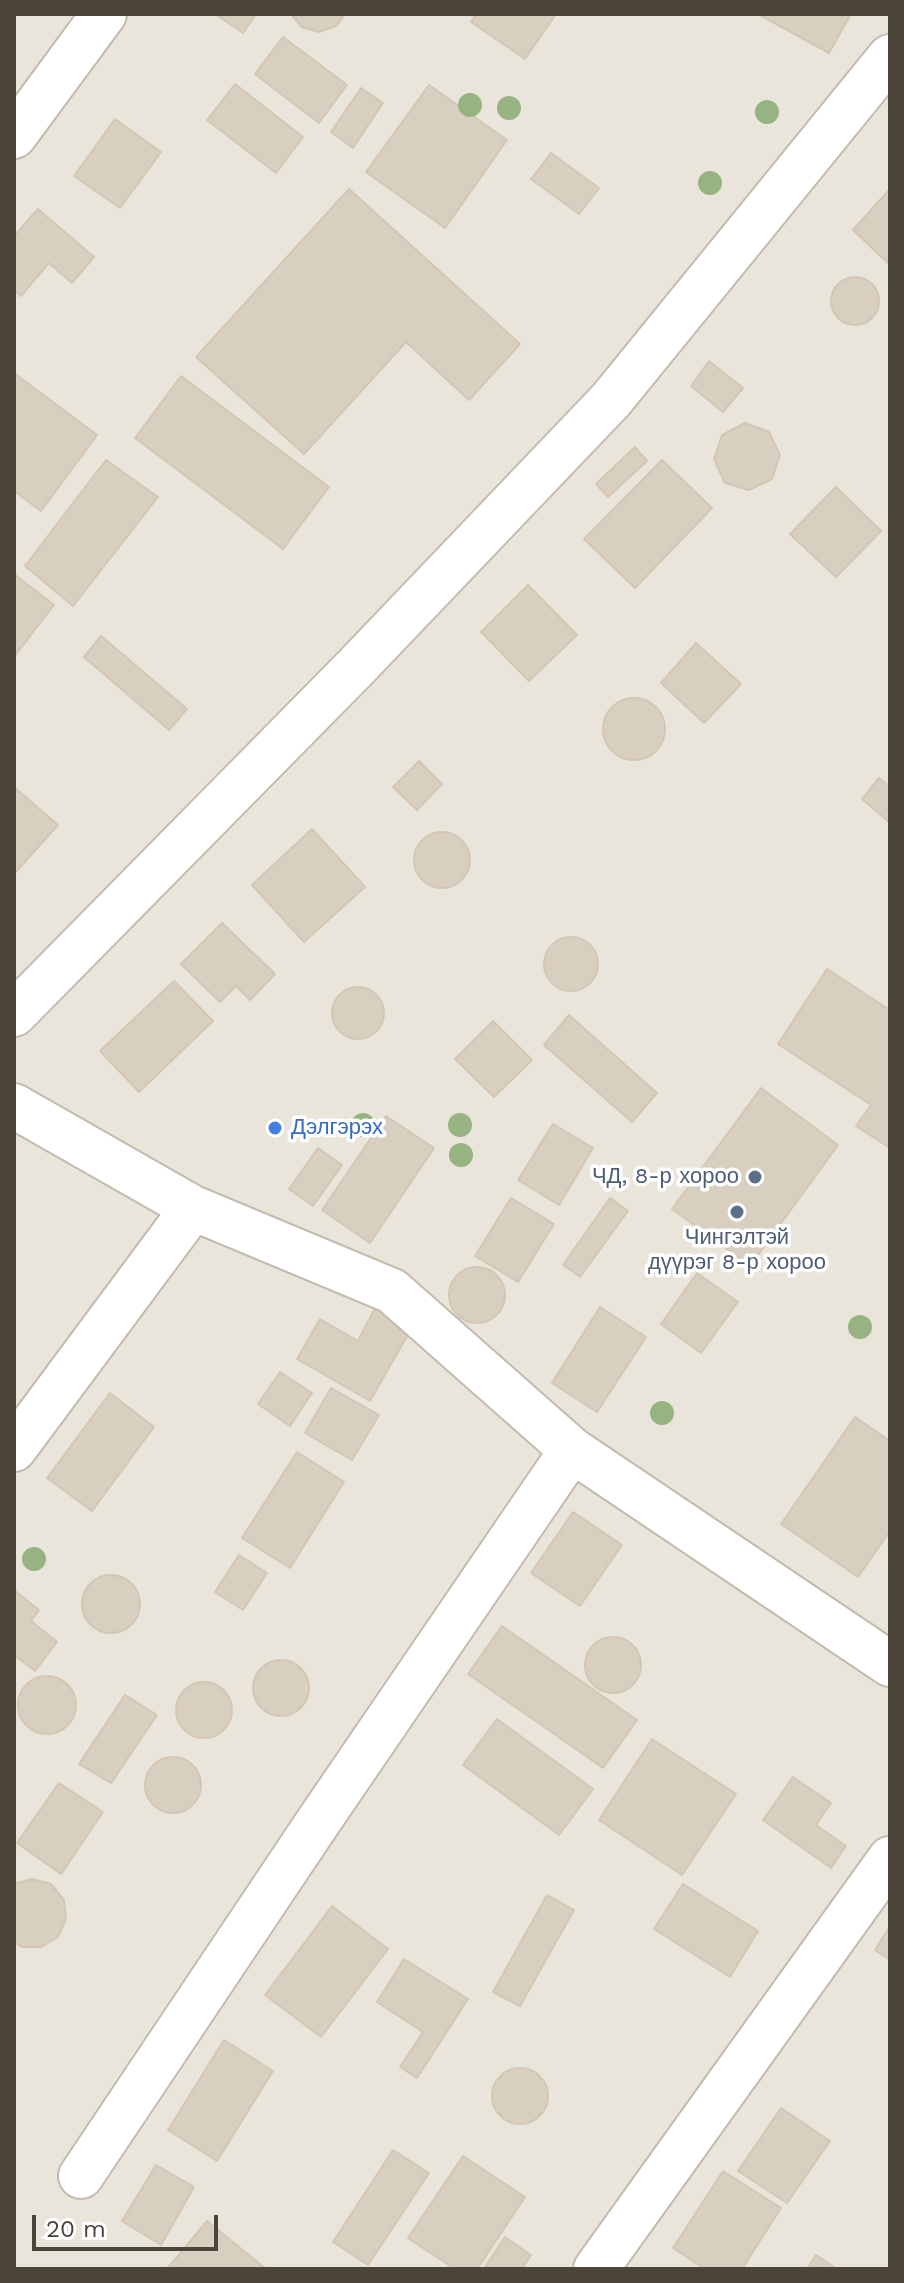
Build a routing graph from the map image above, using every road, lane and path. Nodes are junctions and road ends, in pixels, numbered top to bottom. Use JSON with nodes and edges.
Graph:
{"nodes":[{"id":1,"x":104,"y":14,"type":"edge"},
{"id":2,"x":890,"y":57,"type":"edge"},
{"id":3,"x":14,"y":136,"type":"edge"},
{"id":4,"x":14,"y":1014,"type":"edge"},
{"id":5,"x":14,"y":1106,"type":"edge"},
{"id":6,"x":193,"y":1208,"type":"junction"},
{"id":7,"x":14,"y":1449,"type":"edge"},
{"id":8,"x":572,"y":1450,"type":"junction"},
{"id":9,"x":890,"y":1664,"type":"edge"},
{"id":10,"x":890,"y":1859,"type":"edge"},
{"id":11,"x":81,"y":2176,"type":"dead end"},
{"id":12,"x":596,"y":2269,"type":"edge"}],
"edges":[{"from":1,"to":3,"type":"street"},
{"from":2,"to":4,"type":"street"},
{"from":5,"to":6,"type":"street"},
{"from":6,"to":7,"type":"street"},
{"from":6,"to":8,"type":"street"},
{"from":8,"to":9,"type":"street"},
{"from":8,"to":11,"type":"street"},
{"from":10,"to":12,"type":"street"}]}
